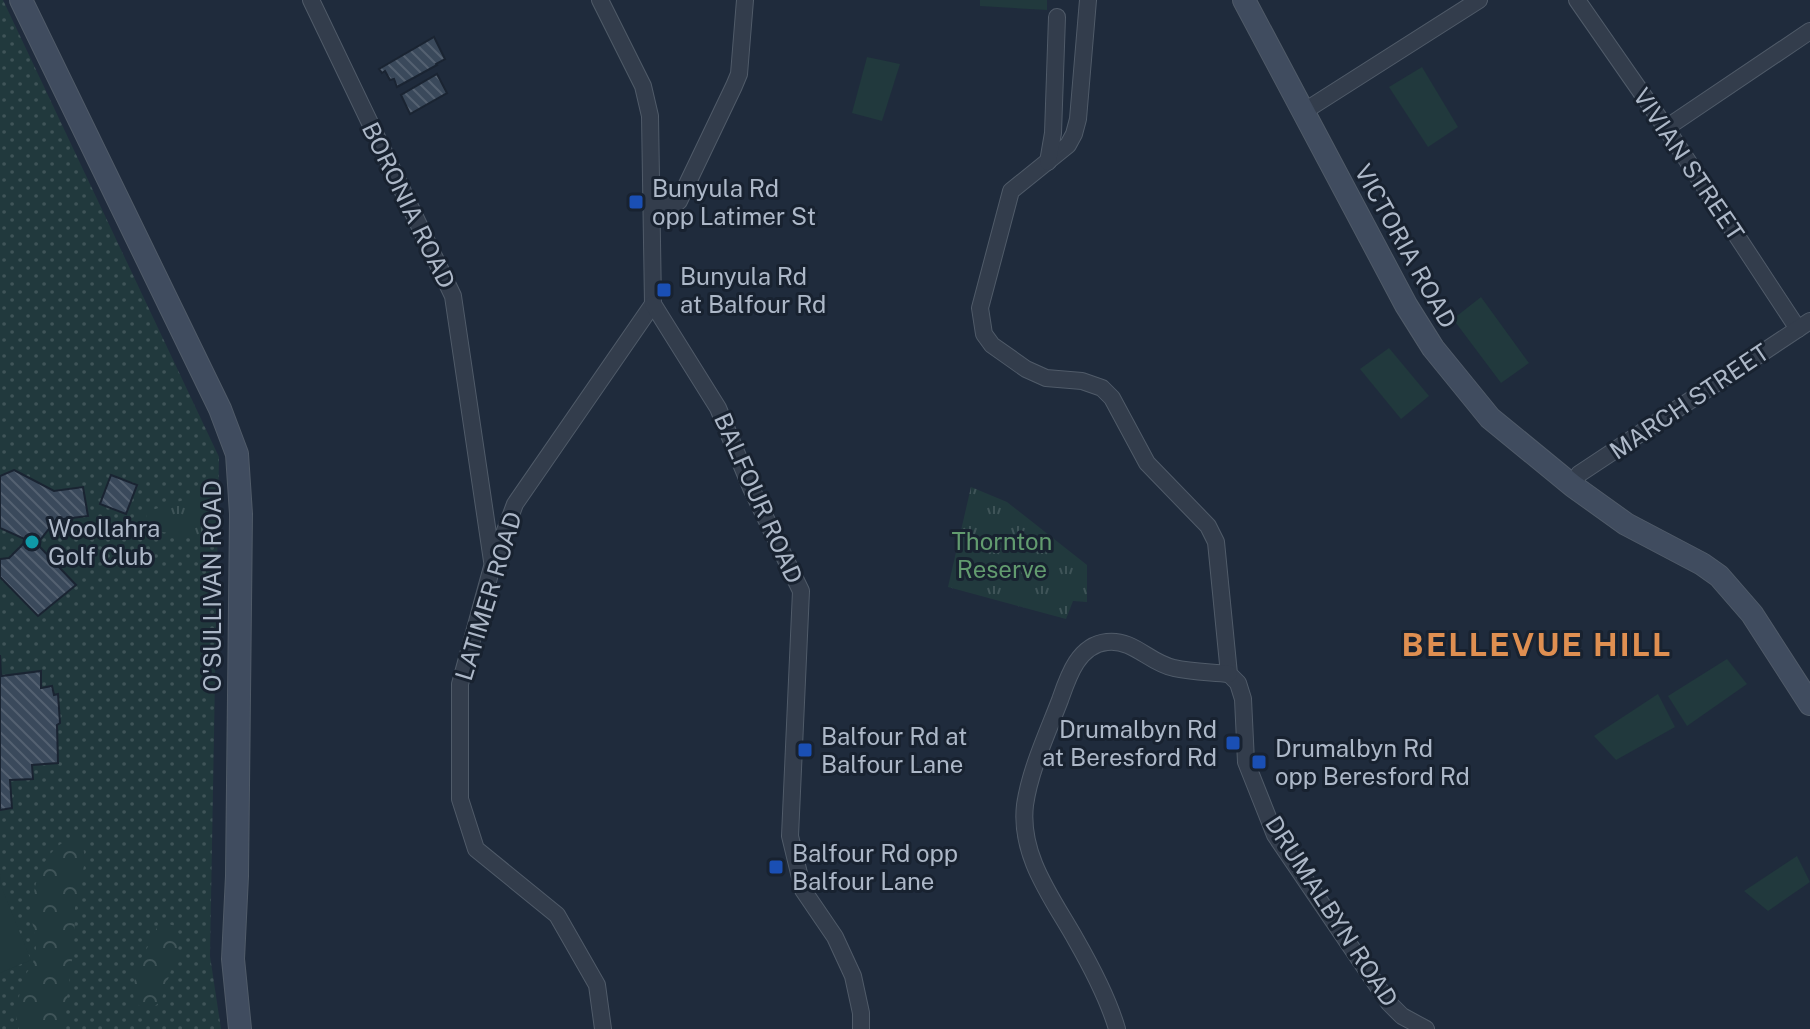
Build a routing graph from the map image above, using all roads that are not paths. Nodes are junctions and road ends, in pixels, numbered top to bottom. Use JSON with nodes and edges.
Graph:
{"nodes":[{"id":1,"x":21,"y":0,"type":"edge"},
{"id":2,"x":311,"y":0,"type":"edge"},
{"id":3,"x":600,"y":0,"type":"edge"},
{"id":4,"x":745,"y":0,"type":"edge"},
{"id":5,"x":1088,"y":0,"type":"edge"},
{"id":6,"x":1244,"y":0,"type":"edge"},
{"id":7,"x":1479,"y":0,"type":"edge"},
{"id":8,"x":1577,"y":0,"type":"edge"},
{"id":9,"x":1057,"y":17,"type":"dead end"},
{"id":10,"x":1810,"y":31,"type":"edge"},
{"id":11,"x":1303,"y":112,"type":"junction"},
{"id":12,"x":1666,"y":128,"type":"junction"},
{"id":13,"x":1048,"y":162,"type":"junction"},
{"id":14,"x":652,"y":206,"type":"junction"},
{"id":15,"x":653,"y":304,"type":"junction"},
{"id":16,"x":1804,"y":325,"type":"edge"},
{"id":17,"x":1573,"y":486,"type":"junction"},
{"id":18,"x":493,"y":563,"type":"junction"},
{"id":19,"x":1229,"y":674,"type":"junction"},
{"id":20,"x":1810,"y":704,"type":"edge"},
{"id":21,"x":240,"y":1029,"type":"edge"},
{"id":22,"x":603,"y":1029,"type":"edge"},
{"id":23,"x":861,"y":1029,"type":"edge"},
{"id":24,"x":1117,"y":1029,"type":"edge"},
{"id":25,"x":1426,"y":1029,"type":"edge"}],
"edges":[{"from":1,"to":21,"type":"main road","name":"O'SULLIVAN ROAD"},
{"from":2,"to":18,"type":"street","name":"BORONIA ROAD"},
{"from":3,"to":14,"type":"street"},
{"from":4,"to":14,"type":"street"},
{"from":5,"to":13,"type":"street","name":"DRUMALBYN ROAD"},
{"from":6,"to":11,"type":"main road","name":"VICTORIA ROAD"},
{"from":7,"to":11,"type":"street"},
{"from":8,"to":12,"type":"street","name":"VIVIAN STREET"},
{"from":9,"to":13,"type":"street"},
{"from":10,"to":12,"type":"street"},
{"from":11,"to":17,"type":"main road","name":"VICTORIA ROAD"},
{"from":12,"to":16,"type":"street","name":"VIVIAN STREET"},
{"from":13,"to":19,"type":"street","name":"DRUMALBYN ROAD"},
{"from":14,"to":15,"type":"street"},
{"from":15,"to":18,"type":"street","name":"LATIMER ROAD"},
{"from":15,"to":23,"type":"street","name":"BALFOUR ROAD"},
{"from":16,"to":17,"type":"street","name":"MARCH STREET"},
{"from":17,"to":20,"type":"main road","name":"VICTORIA ROAD"},
{"from":18,"to":22,"type":"street","name":"LATIMER ROAD"},
{"from":19,"to":24,"type":"street"},
{"from":19,"to":25,"type":"street","name":"DRUMALBYN ROAD"}]}
